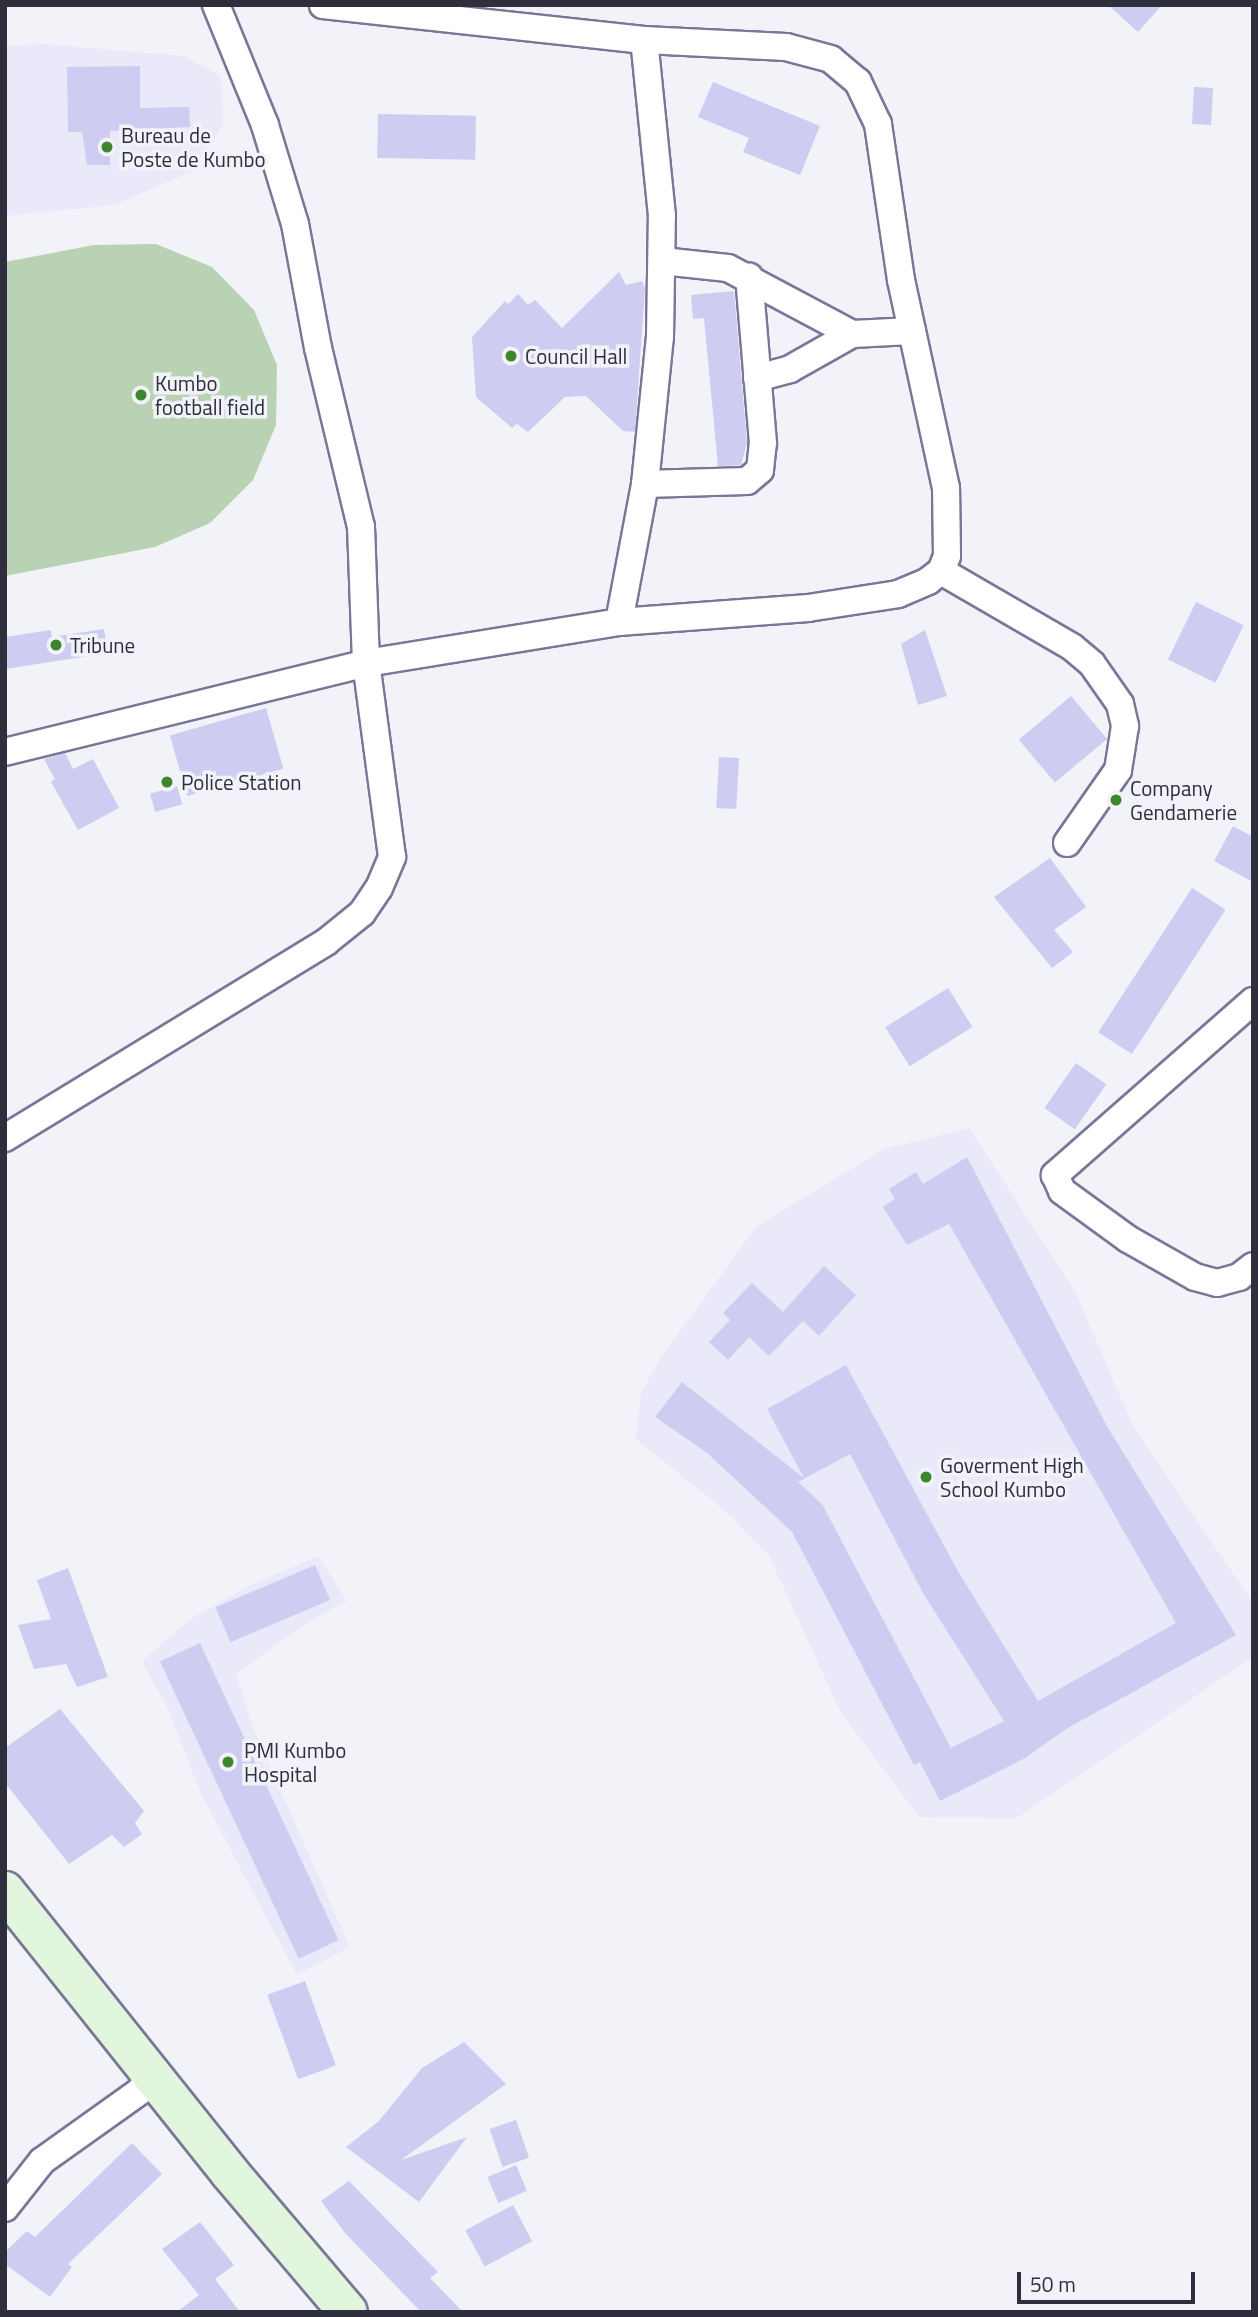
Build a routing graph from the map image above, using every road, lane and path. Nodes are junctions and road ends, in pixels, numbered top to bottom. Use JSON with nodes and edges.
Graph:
{"nodes":[{"id":1,"x":216,"y":5,"type":"edge"},
{"id":2,"x":323,"y":5,"type":"edge"},
{"id":3,"x":644,"y":40,"type":"junction"},
{"id":4,"x":663,"y":261,"type":"junction"},
{"id":5,"x":749,"y":277,"type":"junction"},
{"id":6,"x":912,"y":331,"type":"junction"},
{"id":7,"x":852,"y":334,"type":"junction"},
{"id":8,"x":757,"y":379,"type":"junction"},
{"id":9,"x":645,"y":484,"type":"junction"},
{"id":10,"x":941,"y":571,"type":"junction"},
{"id":11,"x":619,"y":622,"type":"junction"},
{"id":12,"x":366,"y":663,"type":"junction"},
{"id":13,"x":5,"y":752,"type":"edge"},
{"id":14,"x":1067,"y":843,"type":"dead end"},
{"id":15,"x":1253,"y":1000,"type":"edge"},
{"id":16,"x":5,"y":1138,"type":"edge"},
{"id":17,"x":1253,"y":1266,"type":"edge"},
{"id":18,"x":5,"y":1891,"type":"edge"},
{"id":19,"x":150,"y":2076,"type":"junction"},
{"id":20,"x":5,"y":2208,"type":"edge"},
{"id":21,"x":348,"y":2312,"type":"edge"}],
"edges":[{"from":1,"to":12,"type":"street"},
{"from":2,"to":3,"type":"street"},
{"from":3,"to":4,"type":"street"},
{"from":3,"to":6,"type":"street"},
{"from":4,"to":5,"type":"street"},
{"from":4,"to":9,"type":"street"},
{"from":5,"to":7,"type":"street"},
{"from":5,"to":8,"type":"street"},
{"from":6,"to":7,"type":"street"},
{"from":6,"to":10,"type":"street"},
{"from":7,"to":8,"type":"street"},
{"from":8,"to":9,"type":"street"},
{"from":9,"to":11,"type":"street"},
{"from":10,"to":11,"type":"street"},
{"from":10,"to":14,"type":"street"},
{"from":11,"to":12,"type":"street"},
{"from":12,"to":13,"type":"street"},
{"from":12,"to":16,"type":"street"},
{"from":15,"to":17,"type":"street"},
{"from":18,"to":19,"type":"street"},
{"from":19,"to":20,"type":"street"},
{"from":19,"to":21,"type":"street"}]}
